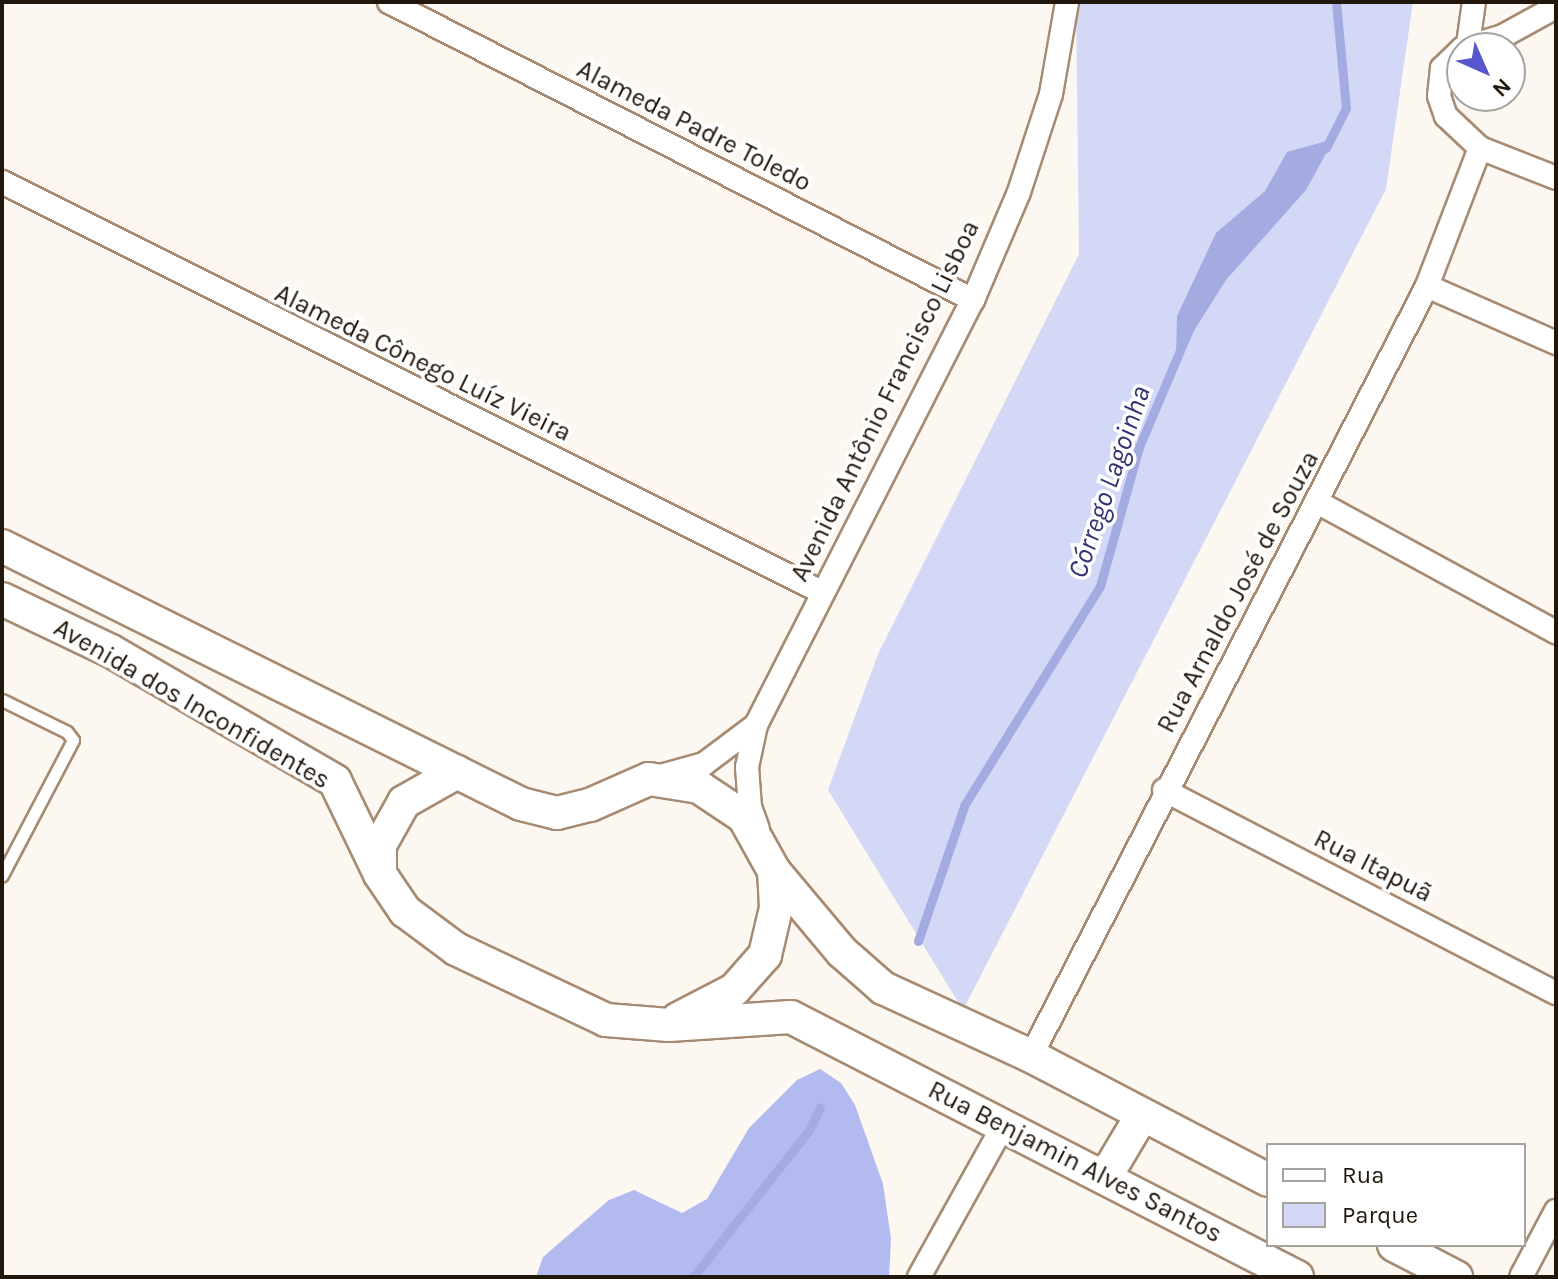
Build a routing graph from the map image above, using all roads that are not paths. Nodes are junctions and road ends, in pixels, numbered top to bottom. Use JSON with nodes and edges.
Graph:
{"nodes":[{"id":1,"x":389,"y":2,"type":"edge"},
{"id":2,"x":1067,"y":2,"type":"edge"},
{"id":3,"x":1474,"y":2,"type":"edge"},
{"id":4,"x":1556,"y":7,"type":"edge"},
{"id":5,"x":1467,"y":32,"type":"edge"},
{"id":6,"x":1510,"y":32,"type":"edge"},
{"id":7,"x":1446,"y":64,"type":"edge"},
{"id":8,"x":1480,"y":148,"type":"junction"},
{"id":9,"x":1556,"y":178,"type":"edge"},
{"id":10,"x":2,"y":182,"type":"edge"},
{"id":11,"x":1427,"y":286,"type":"junction"},
{"id":12,"x":973,"y":300,"type":"junction"},
{"id":13,"x":1556,"y":343,"type":"edge"},
{"id":14,"x":1319,"y":503,"type":"junction"},
{"id":15,"x":2,"y":546,"type":"edge"},
{"id":16,"x":822,"y":592,"type":"junction"},
{"id":17,"x":2,"y":599,"type":"edge"},
{"id":18,"x":146,"y":618,"type":"junction"},
{"id":19,"x":1556,"y":632,"type":"edge"},
{"id":20,"x":111,"y":651,"type":"junction"},
{"id":21,"x":2,"y":700,"type":"edge"},
{"id":22,"x":756,"y":725,"type":"junction"},
{"id":23,"x":457,"y":772,"type":"junction"},
{"id":24,"x":649,"y":779,"type":"junction"},
{"id":25,"x":1164,"y":790,"type":"junction"},
{"id":26,"x":774,"y":871,"type":"junction"},
{"id":27,"x":380,"y":874,"type":"junction"},
{"id":28,"x":2,"y":875,"type":"edge"},
{"id":29,"x":1556,"y":993,"type":"edge"},
{"id":30,"x":669,"y":1025,"type":"junction"},
{"id":31,"x":866,"y":1054,"type":"joint"},
{"id":32,"x":1031,"y":1056,"type":"junction"},
{"id":33,"x":1142,"y":1115,"type":"junction"},
{"id":34,"x":1003,"y":1126,"type":"junction"},
{"id":35,"x":1101,"y":1176,"type":"junction"},
{"id":36,"x":1266,"y":1179,"type":"edge"},
{"id":37,"x":1556,"y":1211,"type":"edge"},
{"id":38,"x":1398,"y":1247,"type":"edge"},
{"id":39,"x":919,"y":1277,"type":"edge"},
{"id":40,"x":1297,"y":1277,"type":"edge"},
{"id":41,"x":1456,"y":1277,"type":"edge"},
{"id":42,"x":1521,"y":1277,"type":"edge"}],
"edges":[{"from":1,"to":12,"type":"street","name":"Alameda Padre Toledo"},
{"from":2,"to":12,"type":"street","name":"Avenida Antônio Francisco Lisboa"},
{"from":3,"to":5,"type":"street"},
{"from":4,"to":6,"type":"street"},
{"from":7,"to":8,"type":"street"},
{"from":8,"to":9,"type":"street"},
{"from":8,"to":11,"type":"street","name":"Rua Arnaldo José de Souza"},
{"from":10,"to":16,"type":"street","name":"Alameda Cônego Luíz Vieira"},
{"from":11,"to":13,"type":"street"},
{"from":11,"to":14,"type":"street","name":"Rua Arnaldo José de Souza"},
{"from":12,"to":16,"type":"street","name":"Avenida Antônio Francisco Lisboa"},
{"from":14,"to":19,"type":"street"},
{"from":14,"to":25,"type":"street","name":"Rua Arnaldo José de Souza"},
{"from":15,"to":18,"type":"main road","name":"Avenida dos Inconfidentes"},
{"from":16,"to":22,"type":"street","name":"Avenida Antônio Francisco Lisboa"},
{"from":17,"to":20,"type":"main road","name":"Avenida dos Inconfidentes"},
{"from":18,"to":20,"type":"main road"},
{"from":18,"to":23,"type":"main road","name":"Avenida dos Inconfidentes"},
{"from":20,"to":27,"type":"main road","name":"Avenida dos Inconfidentes"},
{"from":21,"to":28,"type":"lane"},
{"from":22,"to":24,"type":"street","name":"Avenida dos Inconfidentes"},
{"from":22,"to":26,"type":"street"},
{"from":23,"to":24,"type":"main road","name":"Avenida dos Inconfidentes"},
{"from":23,"to":27,"type":"main road"},
{"from":24,"to":26,"type":"main road"},
{"from":25,"to":29,"type":"street","name":"Rua Itapuã"},
{"from":25,"to":32,"type":"street","name":"Rua Arnaldo José de Souza"},
{"from":26,"to":30,"type":"main road"},
{"from":26,"to":32,"type":"main road"},
{"from":27,"to":30,"type":"main road","name":"Avenida dos Inconfidentes"},
{"from":30,"to":31,"type":"main road","name":"Avenida dos Inconfidentes"},
{"from":31,"to":34,"type":"main road","name":"Rua Benjamin Alves Santos"},
{"from":32,"to":33,"type":"main road"},
{"from":33,"to":35,"type":"main road"},
{"from":33,"to":36,"type":"main road"},
{"from":34,"to":35,"type":"main road","name":"Rua Benjamin Alves Santos"},
{"from":34,"to":39,"type":"street"},
{"from":35,"to":40,"type":"main road","name":"Rua Benjamin Alves Santos"},
{"from":37,"to":42,"type":"street"},
{"from":38,"to":41,"type":"main road"}]}
